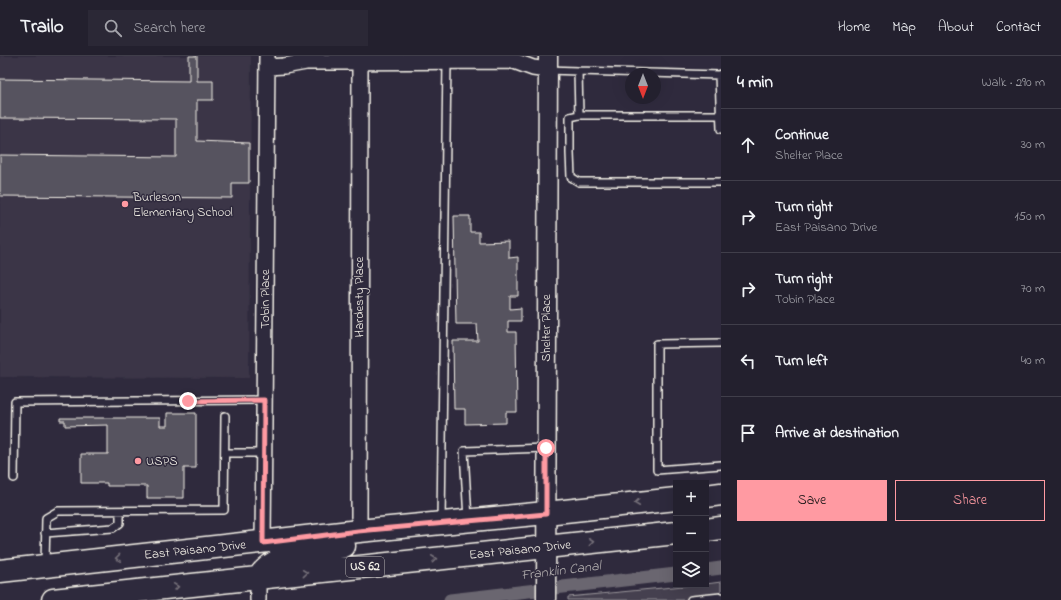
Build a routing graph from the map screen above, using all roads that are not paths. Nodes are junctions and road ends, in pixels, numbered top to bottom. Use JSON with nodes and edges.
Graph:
{"nodes":[{"id":1,"x":267,"y":61,"type":"edge"},
{"id":2,"x":360,"y":62,"type":"junction"},
{"id":3,"x":447,"y":62,"type":"junction"},
{"id":4,"x":547,"y":63,"type":"edge"},
{"id":5,"x":578,"y":71,"type":"junction"},
{"id":6,"x":720,"y":74,"type":"edge"},
{"id":7,"x":720,"y":96,"type":"edge"},
{"id":8,"x":580,"y":115,"type":"junction"},
{"id":9,"x":721,"y":115,"type":"edge"},
{"id":10,"x":721,"y":129,"type":"edge"},
{"id":11,"x":721,"y":182,"type":"edge"},
{"id":12,"x":721,"y":343,"type":"edge"},
{"id":13,"x":264,"y":400,"type":"junction"},
{"id":14,"x":225,"y":416,"type":"dead end"},
{"id":15,"x":546,"y":448,"type":"junction"},
{"id":16,"x":264,"y":452,"type":"junction"},
{"id":17,"x":225,"y":453,"type":"junction"},
{"id":18,"x":721,"y":465,"type":"edge"},
{"id":19,"x":14,"y":478,"type":"dead end"},
{"id":20,"x":721,"y":494,"type":"edge"},
{"id":21,"x":709,"y":496,"type":"edge"},
{"id":22,"x":673,"y":499,"type":"edge"},
{"id":23,"x":120,"y":511,"type":"junction"},
{"id":24,"x":546,"y":514,"type":"junction"},
{"id":25,"x":468,"y":521,"type":"junction"},
{"id":26,"x":440,"y":524,"type":"junction"},
{"id":27,"x":721,"y":528,"type":"edge"},
{"id":28,"x":385,"y":529,"type":"junction"},
{"id":29,"x":709,"y":530,"type":"edge"},
{"id":30,"x":358,"y":531,"type":"junction"},
{"id":31,"x":45,"y":533,"type":"junction"},
{"id":32,"x":673,"y":533,"type":"edge"},
{"id":33,"x":263,"y":543,"type":"junction"},
{"id":34,"x":546,"y":547,"type":"junction"},
{"id":35,"x":45,"y":565,"type":"junction"},
{"id":36,"x":0,"y":571,"type":"edge"},
{"id":37,"x":258,"y":578,"type":"junction"},
{"id":38,"x":721,"y":597,"type":"edge"},
{"id":39,"x":53,"y":600,"type":"edge"},
{"id":40,"x":258,"y":600,"type":"edge"},
{"id":41,"x":546,"y":600,"type":"edge"},
{"id":42,"x":692,"y":600,"type":"edge"}],
"edges":[{"from":1,"to":2,"type":"street"},
{"from":1,"to":13,"type":"street","name":"Tobin Place"},
{"from":2,"to":3,"type":"street"},
{"from":2,"to":30,"type":"street","name":"Hardesty Place"},
{"from":3,"to":4,"type":"street"},
{"from":3,"to":26,"type":"lane"},
{"from":4,"to":5,"type":"lane"},
{"from":4,"to":15,"type":"street","name":"Shelter Place"},
{"from":5,"to":6,"type":"lane"},
{"from":5,"to":8,"type":"lane"},
{"from":6,"to":7,"type":"lane"},
{"from":7,"to":9,"type":"lane"},
{"from":8,"to":9,"type":"lane"},
{"from":8,"to":11,"type":"lane"},
{"from":9,"to":10,"type":"lane"},
{"from":12,"to":18,"type":"lane"},
{"from":13,"to":16,"type":"street","name":"Tobin Place"},
{"from":13,"to":19,"type":"lane"},
{"from":14,"to":17,"type":"lane"},
{"from":15,"to":24,"type":"street","name":"Shelter Place"},
{"from":15,"to":25,"type":"lane"},
{"from":16,"to":17,"type":"lane"},
{"from":16,"to":33,"type":"street","name":"Tobin Place"},
{"from":17,"to":23,"type":"lane"},
{"from":20,"to":21,"type":"main road"},
{"from":22,"to":24,"type":"main road","name":"East Paisano Drive","one_way":true},
{"from":23,"to":31,"type":"lane"},
{"from":23,"to":31,"type":"lane"},
{"from":24,"to":25,"type":"main road","name":"East Paisano Drive"},
{"from":24,"to":34,"type":"street","name":"Shelter Place"},
{"from":25,"to":26,"type":"main road","name":"East Paisano Drive"},
{"from":26,"to":28,"type":"main road","name":"East Paisano Drive"},
{"from":27,"to":29,"type":"main road"},
{"from":28,"to":30,"type":"main road","name":"East Paisano Drive"},
{"from":28,"to":37,"type":"main road"},
{"from":30,"to":33,"type":"main road","name":"East Paisano Drive"},
{"from":31,"to":35,"type":"lane"},
{"from":34,"to":32,"type":"main road","name":"East Paisano Drive","number":"US 62","one_way":true},
{"from":33,"to":35,"type":"main road","name":"East Paisano Drive","one_way":true},
{"from":37,"to":34,"type":"main road","name":"East Paisano Drive","number":"US 62","one_way":true},
{"from":34,"to":41,"type":"street","name":"Shelter Place"},
{"from":35,"to":36,"type":"main road","name":"East Paisano Drive"},
{"from":39,"to":37,"type":"main road","name":"East Paisano Drive","number":"US 62","one_way":true},
{"from":37,"to":40,"type":"street"},
{"from":38,"to":42,"type":"lane"}]}
